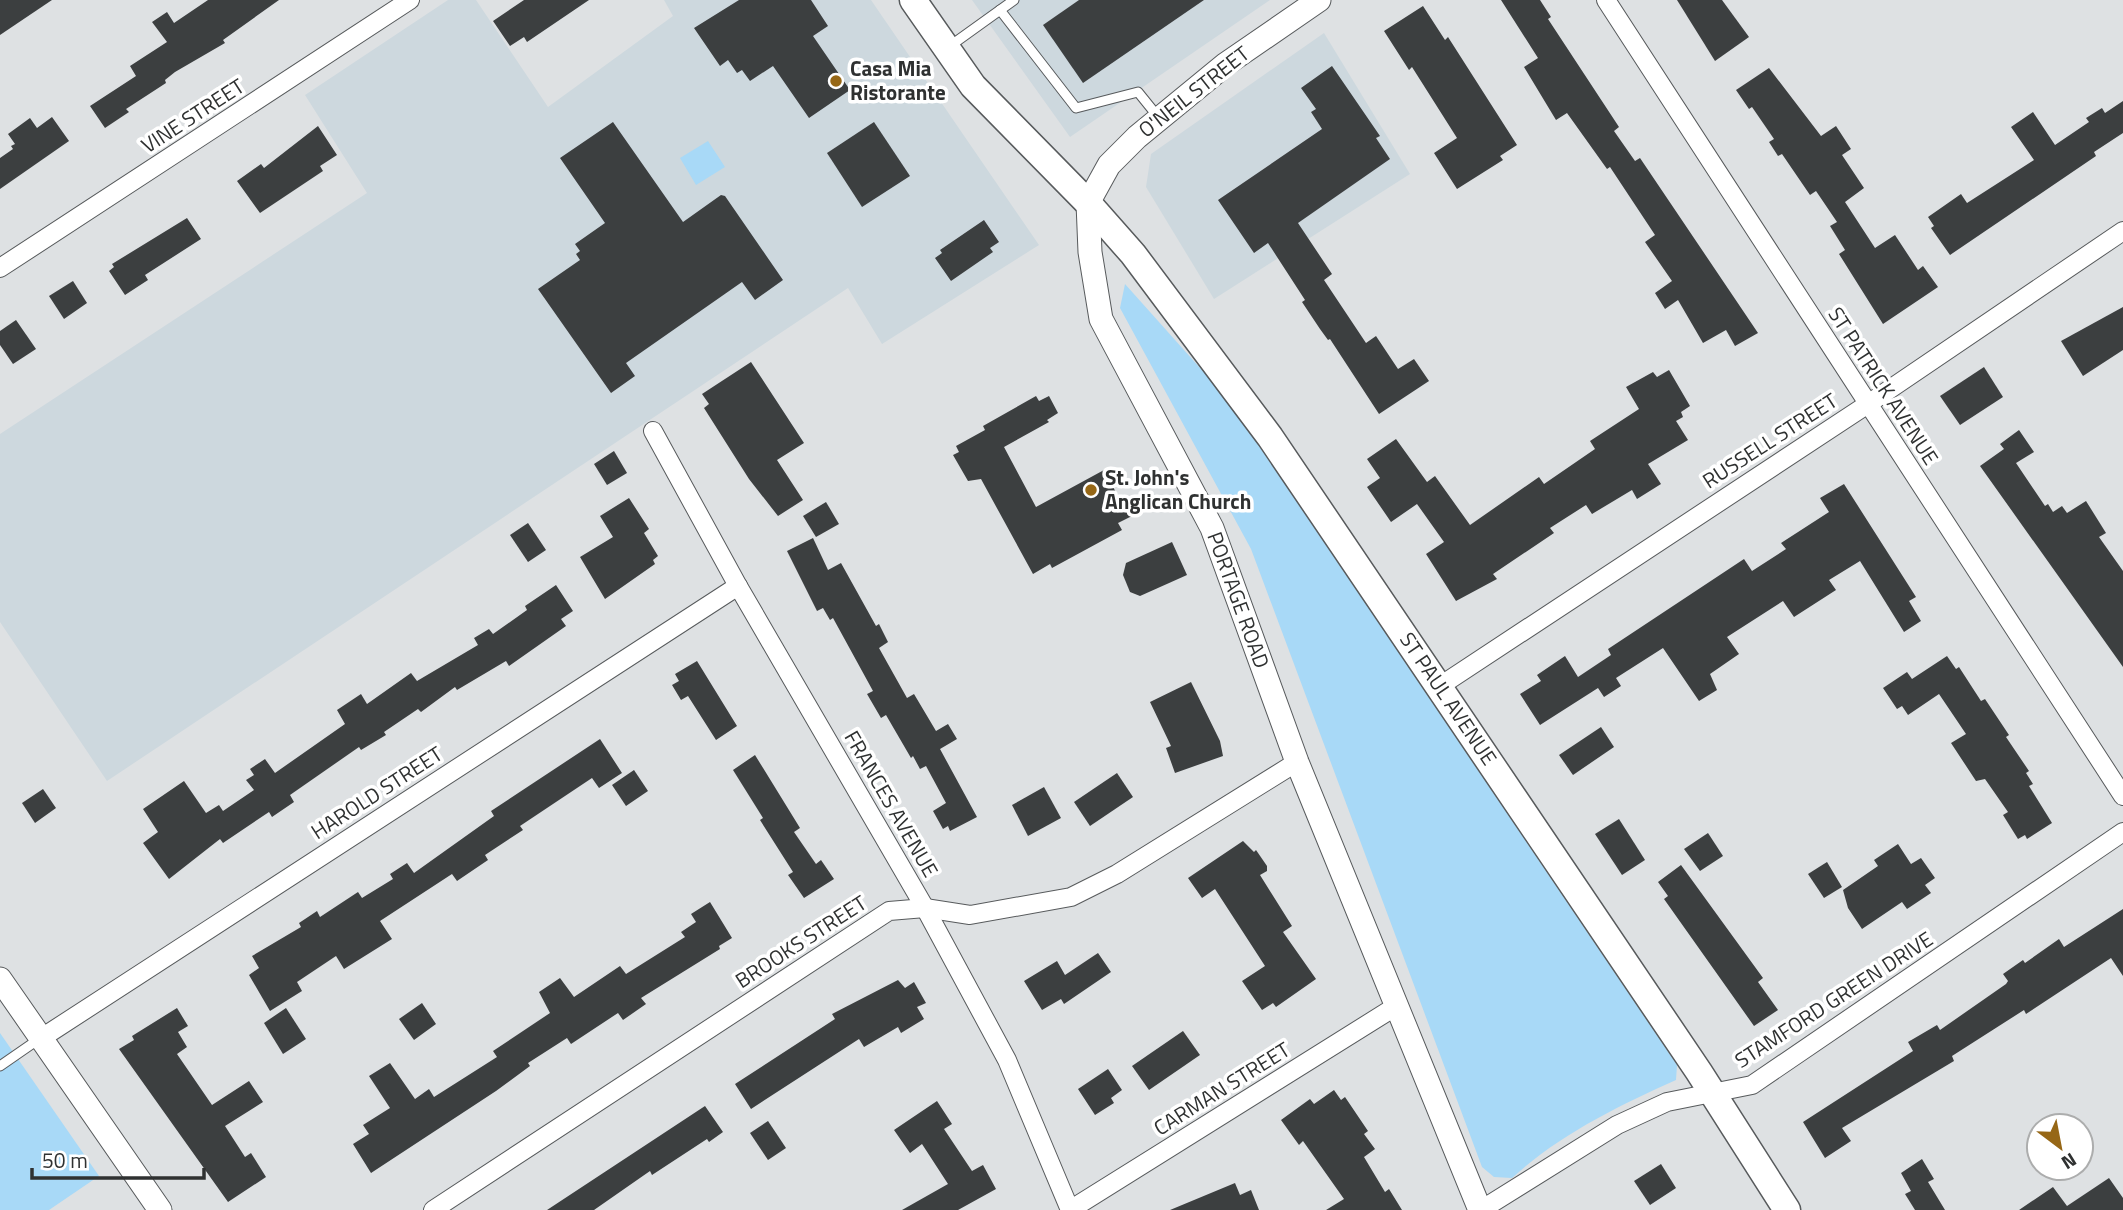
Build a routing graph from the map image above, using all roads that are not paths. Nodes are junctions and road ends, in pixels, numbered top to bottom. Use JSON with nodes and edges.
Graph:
{"nodes":[{"id":1,"x":410,"y":0,"type":"edge"},
{"id":2,"x":914,"y":0,"type":"edge"},
{"id":3,"x":1014,"y":0,"type":"edge"},
{"id":4,"x":1319,"y":0,"type":"edge"},
{"id":5,"x":1606,"y":0,"type":"edge"},
{"id":6,"x":1000,"y":10,"type":"junction"},
{"id":7,"x":947,"y":48,"type":"junction"},
{"id":8,"x":1159,"y":119,"type":"junction"},
{"id":9,"x":1088,"y":203,"type":"junction"},
{"id":10,"x":2123,"y":231,"type":"edge"},
{"id":11,"x":0,"y":268,"type":"edge"},
{"id":12,"x":1868,"y":404,"type":"junction"},
{"id":13,"x":653,"y":431,"type":"dead end"},
{"id":14,"x":738,"y":586,"type":"junction"},
{"id":15,"x":1440,"y":686,"type":"junction"},
{"id":16,"x":1297,"y":762,"type":"junction"},
{"id":17,"x":2123,"y":796,"type":"edge"},
{"id":18,"x":2123,"y":832,"type":"edge"},
{"id":19,"x":925,"y":908,"type":"junction"},
{"id":20,"x":0,"y":979,"type":"edge"},
{"id":21,"x":1398,"y":1005,"type":"junction"},
{"id":22,"x":40,"y":1039,"type":"junction"},
{"id":23,"x":0,"y":1066,"type":"edge"},
{"id":24,"x":1714,"y":1095,"type":"junction"},
{"id":25,"x":160,"y":1210,"type":"edge"},
{"id":26,"x":433,"y":1210,"type":"edge"},
{"id":27,"x":1070,"y":1210,"type":"edge"},
{"id":28,"x":1481,"y":1210,"type":"edge"},
{"id":29,"x":1787,"y":1210,"type":"edge"}],
"edges":[{"from":1,"to":11,"type":"street","name":"VINE STREET"},
{"from":2,"to":7,"type":"main road"},
{"from":3,"to":6,"type":"lane"},
{"from":4,"to":8,"type":"street","name":"O'NEIL STREET"},
{"from":5,"to":12,"type":"street","name":"ST PATRICK AVENUE"},
{"from":6,"to":7,"type":"lane"},
{"from":6,"to":8,"type":"lane"},
{"from":7,"to":9,"type":"main road"},
{"from":8,"to":9,"type":"street","name":"O'NEIL STREET"},
{"from":9,"to":15,"type":"main road","name":"ST PAUL AVENUE"},
{"from":9,"to":16,"type":"street","name":"PORTAGE ROAD"},
{"from":10,"to":12,"type":"street","name":"RUSSELL STREET"},
{"from":12,"to":15,"type":"street","name":"RUSSELL STREET"},
{"from":12,"to":17,"type":"street","name":"ST PATRICK AVENUE"},
{"from":13,"to":14,"type":"street","name":"FRANCES AVENUE"},
{"from":14,"to":19,"type":"street","name":"FRANCES AVENUE"},
{"from":14,"to":22,"type":"street","name":"HAROLD STREET"},
{"from":15,"to":24,"type":"main road","name":"ST PAUL AVENUE"},
{"from":16,"to":19,"type":"street","name":"BROOKS STREET"},
{"from":16,"to":21,"type":"street","name":"PORTAGE ROAD"},
{"from":18,"to":24,"type":"street","name":"STAMFORD GREEN DRIVE"},
{"from":19,"to":26,"type":"street","name":"BROOKS STREET"},
{"from":19,"to":27,"type":"street","name":"FRANCES AVENUE"},
{"from":20,"to":22,"type":"street"},
{"from":21,"to":27,"type":"street","name":"CARMAN STREET"},
{"from":21,"to":28,"type":"street","name":"PORTAGE ROAD"},
{"from":22,"to":23,"type":"lane"},
{"from":22,"to":25,"type":"street"},
{"from":24,"to":28,"type":"street","name":"STAMFORD GREEN DRIVE"},
{"from":24,"to":29,"type":"main road","name":"ST PAUL AVENUE"}]}
